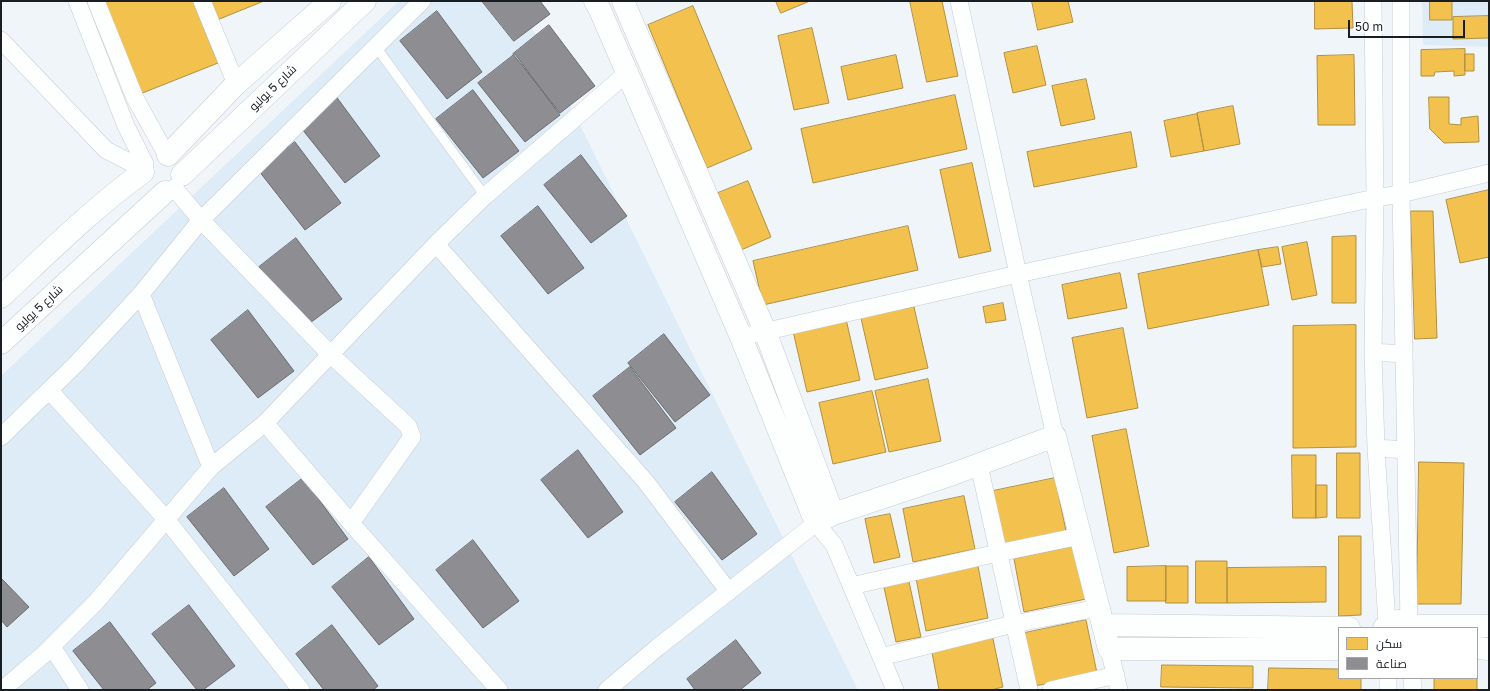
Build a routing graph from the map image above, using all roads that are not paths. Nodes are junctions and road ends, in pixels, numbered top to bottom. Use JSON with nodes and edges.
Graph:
{"nodes":[{"id":1,"x":77,"y":1,"type":"edge"},
{"id":2,"x":96,"y":1,"type":"edge"},
{"id":3,"x":202,"y":1,"type":"edge"},
{"id":4,"x":365,"y":1,"type":"edge"},
{"id":5,"x":422,"y":1,"type":"edge"},
{"id":6,"x":623,"y":1,"type":"edge"},
{"id":7,"x":959,"y":1,"type":"edge"},
{"id":8,"x":1373,"y":1,"type":"edge"},
{"id":9,"x":1401,"y":1,"type":"edge"},
{"id":10,"x":325,"y":3,"type":"edge"},
{"id":11,"x":605,"y":4,"type":"edge"},
{"id":12,"x":1,"y":40,"type":"edge"},
{"id":13,"x":376,"y":47,"type":"junction"},
{"id":14,"x":628,"y":73,"type":"junction"},
{"id":15,"x":236,"y":84,"type":"junction"},
{"id":16,"x":167,"y":154,"type":"junction"},
{"id":17,"x":144,"y":168,"type":"junction"},
{"id":18,"x":1489,"y":173,"type":"edge"},
{"id":19,"x":174,"y":185,"type":"junction"},
{"id":20,"x":1400,"y":194,"type":"junction"},
{"id":21,"x":485,"y":196,"type":"junction"},
{"id":22,"x":1375,"y":198,"type":"junction"},
{"id":23,"x":201,"y":220,"type":"junction"},
{"id":24,"x":436,"y":244,"type":"junction"},
{"id":25,"x":1018,"y":274,"type":"junction"},
{"id":26,"x":141,"y":294,"type":"junction"},
{"id":27,"x":1,"y":296,"type":"edge"},
{"id":28,"x":765,"y":331,"type":"junction"},
{"id":29,"x":741,"y":337,"type":"junction"},
{"id":30,"x":1,"y":343,"type":"edge"},
{"id":31,"x":1373,"y":352,"type":"junction"},
{"id":32,"x":330,"y":354,"type":"junction"},
{"id":33,"x":1403,"y":354,"type":"junction"},
{"id":34,"x":49,"y":390,"type":"junction"},
{"id":35,"x":264,"y":423,"type":"junction"},
{"id":36,"x":1055,"y":436,"type":"junction"},
{"id":37,"x":1,"y":437,"type":"edge"},
{"id":38,"x":1376,"y":448,"type":"junction"},
{"id":39,"x":1406,"y":450,"type":"junction"},
{"id":40,"x":979,"y":465,"type":"junction"},
{"id":41,"x":211,"y":467,"type":"junction"},
{"id":42,"x":166,"y":519,"type":"junction"},
{"id":43,"x":824,"y":519,"type":"junction"},
{"id":44,"x":350,"y":523,"type":"junction"},
{"id":45,"x":1080,"y":536,"type":"junction"},
{"id":46,"x":998,"y":553,"type":"junction"},
{"id":47,"x":851,"y":586,"type":"junction"},
{"id":48,"x":729,"y":592,"type":"junction"},
{"id":49,"x":1101,"y":617,"type":"junction"},
{"id":50,"x":1014,"y":624,"type":"junction"},
{"id":51,"x":1386,"y":626,"type":"edge"},
{"id":52,"x":1410,"y":626,"type":"edge"},
{"id":53,"x":1489,"y":626,"type":"edge"},
{"id":54,"x":1338,"y":628,"type":"edge"},
{"id":55,"x":52,"y":647,"type":"junction"},
{"id":56,"x":1478,"y":648,"type":"edge"},
{"id":57,"x":1109,"y":649,"type":"junction"},
{"id":58,"x":1338,"y":649,"type":"edge"},
{"id":59,"x":1489,"y":649,"type":"edge"},
{"id":60,"x":881,"y":656,"type":"junction"},
{"id":61,"x":1388,"y":679,"type":"edge"},
{"id":62,"x":1412,"y":679,"type":"edge"},
{"id":63,"x":1117,"y":682,"type":"edge"},
{"id":64,"x":2,"y":690,"type":"edge"},
{"id":65,"x":80,"y":690,"type":"edge"},
{"id":66,"x":301,"y":690,"type":"edge"},
{"id":67,"x":500,"y":690,"type":"edge"},
{"id":68,"x":607,"y":690,"type":"edge"},
{"id":69,"x":895,"y":690,"type":"edge"},
{"id":70,"x":1028,"y":690,"type":"edge"},
{"id":71,"x":1051,"y":690,"type":"edge"},
{"id":72,"x":1388,"y":690,"type":"edge"},
{"id":73,"x":1412,"y":690,"type":"edge"}],
"edges":[{"from":1,"to":17,"type":"street"},
{"from":2,"to":16,"type":"street"},
{"from":3,"to":15,"type":"street"},
{"from":4,"to":19,"type":"street","name":"شارع 5 يوليو"},
{"from":5,"to":13,"type":"street"},
{"from":6,"to":28,"type":"street"},
{"from":7,"to":25,"type":"street"},
{"from":8,"to":22,"type":"street"},
{"from":9,"to":20,"type":"street"},
{"from":10,"to":15,"type":"street"},
{"from":11,"to":14,"type":"street"},
{"from":12,"to":17,"type":"street"},
{"from":13,"to":21,"type":"lane"},
{"from":13,"to":23,"type":"street"},
{"from":14,"to":21,"type":"street"},
{"from":14,"to":29,"type":"street"},
{"from":15,"to":16,"type":"street"},
{"from":16,"to":17,"type":"street"},
{"from":16,"to":19,"type":"street"},
{"from":17,"to":19,"type":"street"},
{"from":17,"to":27,"type":"street"},
{"from":18,"to":20,"type":"street"},
{"from":19,"to":23,"type":"street"},
{"from":19,"to":30,"type":"street","name":"شارع 5 يوليو"},
{"from":20,"to":22,"type":"street"},
{"from":20,"to":33,"type":"street"},
{"from":21,"to":24,"type":"street"},
{"from":22,"to":25,"type":"street"},
{"from":22,"to":31,"type":"street"},
{"from":23,"to":26,"type":"street"},
{"from":23,"to":32,"type":"street"},
{"from":24,"to":32,"type":"street"},
{"from":24,"to":48,"type":"street"},
{"from":25,"to":28,"type":"street"},
{"from":25,"to":36,"type":"street"},
{"from":26,"to":34,"type":"street"},
{"from":26,"to":41,"type":"street"},
{"from":28,"to":29,"type":"street"},
{"from":28,"to":43,"type":"street"},
{"from":29,"to":43,"type":"street"},
{"from":31,"to":33,"type":"street"},
{"from":31,"to":38,"type":"street"},
{"from":32,"to":35,"type":"street"},
{"from":32,"to":44,"type":"street"},
{"from":33,"to":39,"type":"street"},
{"from":34,"to":37,"type":"street"},
{"from":34,"to":42,"type":"street"},
{"from":35,"to":41,"type":"street"},
{"from":35,"to":44,"type":"street"},
{"from":36,"to":40,"type":"street"},
{"from":36,"to":45,"type":"street"},
{"from":38,"to":39,"type":"street"},
{"from":38,"to":51,"type":"street"},
{"from":39,"to":52,"type":"street"},
{"from":40,"to":43,"type":"street"},
{"from":40,"to":46,"type":"street"},
{"from":41,"to":42,"type":"street"},
{"from":42,"to":55,"type":"street"},
{"from":42,"to":66,"type":"street"},
{"from":43,"to":47,"type":"street"},
{"from":43,"to":48,"type":"street"},
{"from":44,"to":67,"type":"street"},
{"from":45,"to":46,"type":"street"},
{"from":45,"to":49,"type":"street"},
{"from":46,"to":47,"type":"street"},
{"from":46,"to":50,"type":"street"},
{"from":47,"to":60,"type":"street"},
{"from":48,"to":68,"type":"street"},
{"from":49,"to":50,"type":"street"},
{"from":49,"to":54,"type":"street"},
{"from":49,"to":57,"type":"street"},
{"from":50,"to":60,"type":"street"},
{"from":50,"to":70,"type":"street"},
{"from":51,"to":52,"type":"street"},
{"from":52,"to":53,"type":"street"},
{"from":55,"to":64,"type":"street"},
{"from":55,"to":65,"type":"street"},
{"from":56,"to":59,"type":"street"},
{"from":57,"to":58,"type":"street"},
{"from":57,"to":63,"type":"street"},
{"from":60,"to":69,"type":"street"},
{"from":61,"to":72,"type":"street"},
{"from":62,"to":73,"type":"street"},
{"from":63,"to":71,"type":"street"}]}
